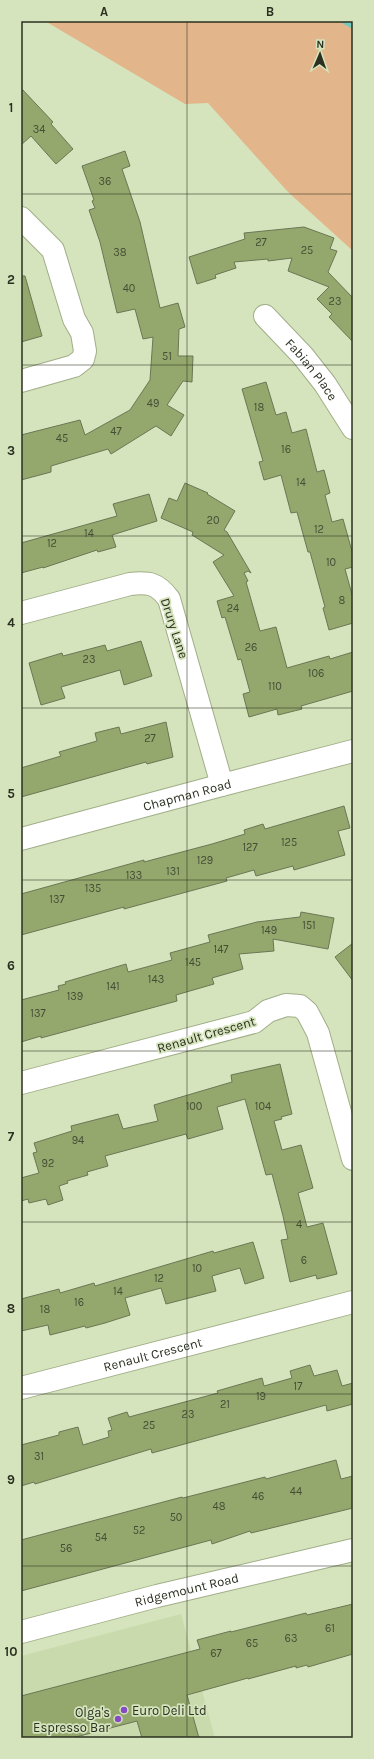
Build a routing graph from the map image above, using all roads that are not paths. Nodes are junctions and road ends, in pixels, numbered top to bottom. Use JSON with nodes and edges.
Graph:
{"nodes":[{"id":1,"x":21,"y":218,"type":"edge"},
{"id":2,"x":265,"y":316,"type":"dead end"},
{"id":3,"x":21,"y":381,"type":"edge"},
{"id":4,"x":353,"y":428,"type":"edge"},
{"id":5,"x":21,"y":613,"type":"edge"},
{"id":6,"x":353,"y":752,"type":"edge"},
{"id":7,"x":222,"y":785,"type":"junction"},
{"id":8,"x":21,"y":839,"type":"edge"},
{"id":9,"x":21,"y":1084,"type":"edge"},
{"id":10,"x":352,"y":1149,"type":"edge"},
{"id":11,"x":353,"y":1302,"type":"edge"},
{"id":12,"x":21,"y":1388,"type":"edge"},
{"id":13,"x":353,"y":1550,"type":"edge"},
{"id":14,"x":21,"y":1632,"type":"edge"}],
"edges":[{"from":1,"to":3,"type":"street"},
{"from":2,"to":4,"type":"street","name":"Fabian Place"},
{"from":5,"to":7,"type":"street","name":"Drury Lane"},
{"from":6,"to":7,"type":"street","name":"Chapman Road"},
{"from":7,"to":8,"type":"street","name":"Chapman Road"},
{"from":9,"to":10,"type":"street","name":"Renault Crescent"},
{"from":11,"to":12,"type":"street","name":"Renault Crescent"},
{"from":13,"to":14,"type":"street","name":"Ridgemount Road"}]}
